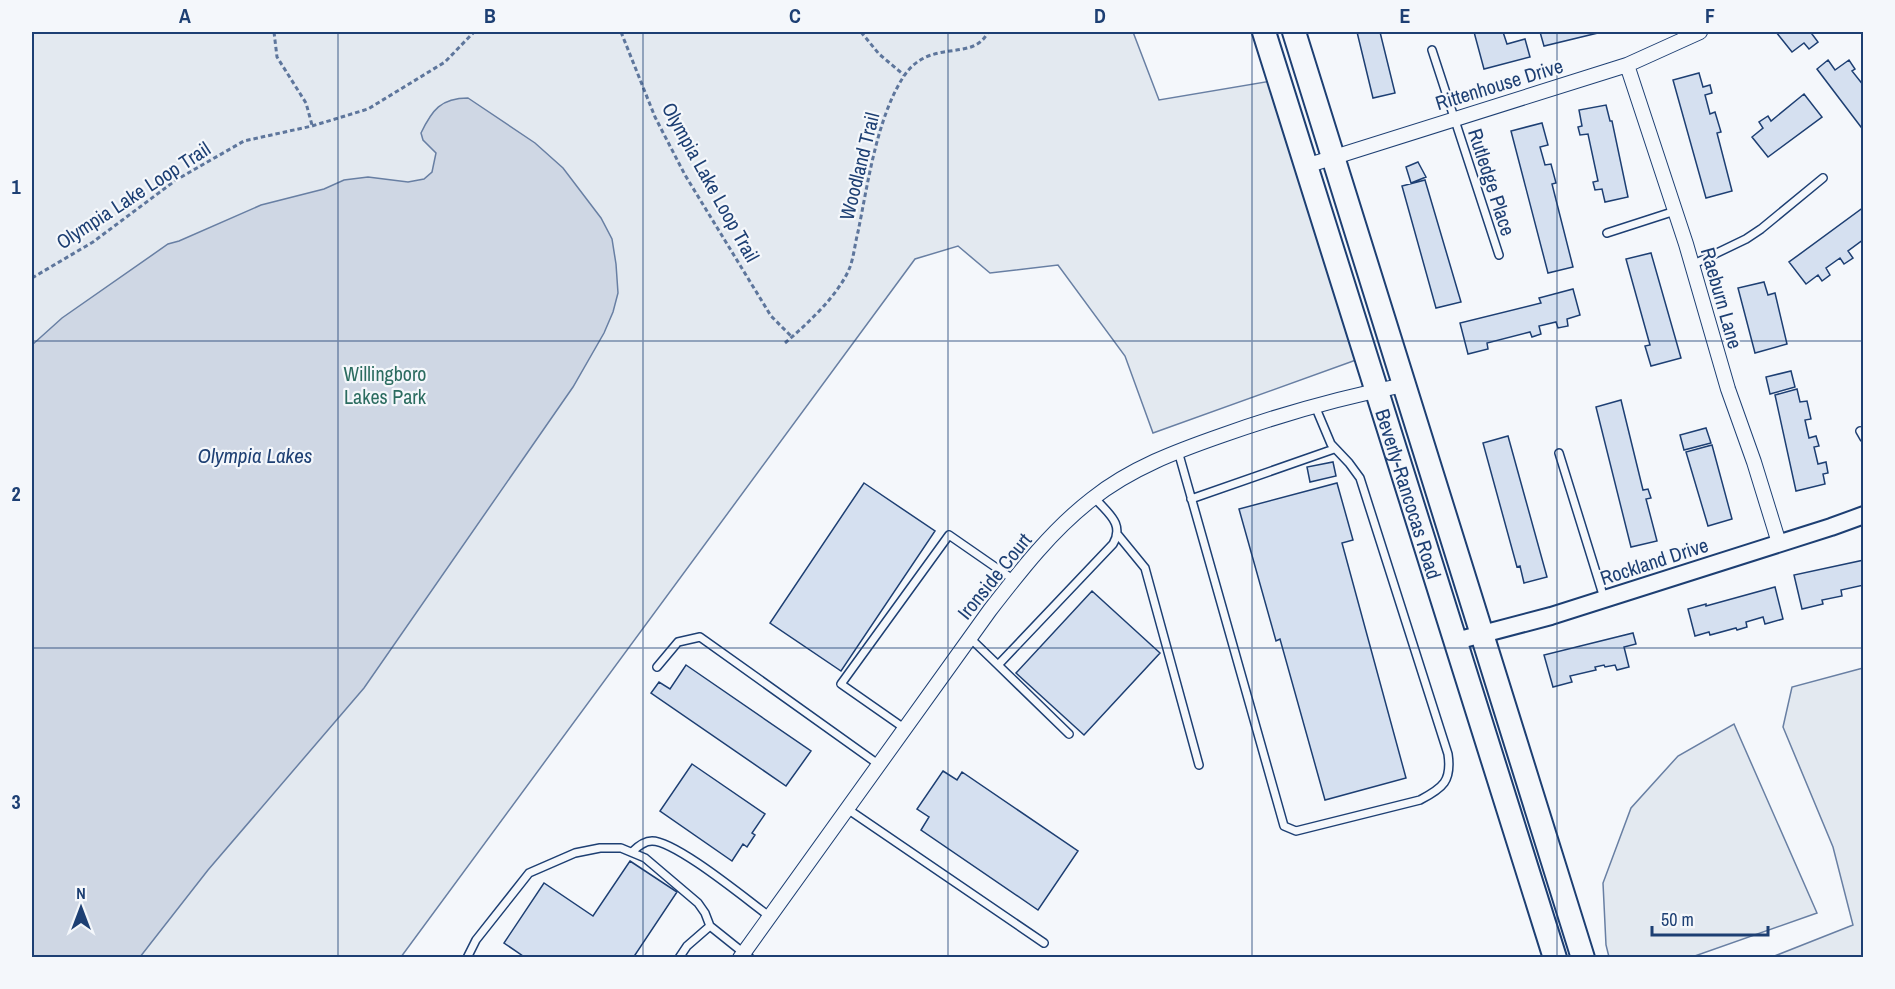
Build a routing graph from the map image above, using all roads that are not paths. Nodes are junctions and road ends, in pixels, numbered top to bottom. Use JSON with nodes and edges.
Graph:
{"nodes":[{"id":1,"x":1264,"y":32,"type":"edge"},
{"id":2,"x":1294,"y":32,"type":"edge"},
{"id":3,"x":1700,"y":32,"type":"edge"},
{"id":4,"x":1432,"y":50,"type":"dead end"},
{"id":5,"x":1627,"y":65,"type":"junction"},
{"id":6,"x":1454,"y":119,"type":"junction"},
{"id":7,"x":1333,"y":157,"type":"junction"},
{"id":8,"x":1306,"y":166,"type":"junction"},
{"id":9,"x":1823,"y":178,"type":"dead end"},
{"id":10,"x":1675,"y":211,"type":"junction"},
{"id":11,"x":1607,"y":233,"type":"dead end"},
{"id":12,"x":1499,"y":255,"type":"dead end"},
{"id":13,"x":1692,"y":265,"type":"junction"},
{"id":14,"x":1404,"y":385,"type":"junction"},
{"id":15,"x":1377,"y":390,"type":"junction"},
{"id":16,"x":1315,"y":406,"type":"junction"},
{"id":17,"x":1334,"y":449,"type":"junction"},
{"id":18,"x":1178,"y":452,"type":"junction"},
{"id":19,"x":1559,"y":453,"type":"dead end"},
{"id":20,"x":1094,"y":497,"type":"junction"},
{"id":21,"x":1191,"y":499,"type":"junction"},
{"id":22,"x":1863,"y":515,"type":"edge"},
{"id":23,"x":1118,"y":535,"type":"junction"},
{"id":24,"x":1779,"y":543,"type":"junction"},
{"id":25,"x":1014,"y":580,"type":"junction"},
{"id":26,"x":1605,"y":598,"type":"junction"},
{"id":27,"x":1482,"y":634,"type":"junction"},
{"id":28,"x":970,"y":638,"type":"junction"},
{"id":29,"x":1456,"y":641,"type":"junction"},
{"id":30,"x":998,"y":665,"type":"junction"},
{"id":31,"x":657,"y":668,"type":"dead end"},
{"id":32,"x":904,"y":728,"type":"junction"},
{"id":33,"x":1069,"y":734,"type":"dead end"},
{"id":34,"x":878,"y":764,"type":"junction"},
{"id":35,"x":1199,"y":765,"type":"dead end"},
{"id":36,"x":846,"y":808,"type":"junction"},
{"id":37,"x":632,"y":852,"type":"junction"},
{"id":38,"x":769,"y":916,"type":"junction"},
{"id":39,"x":710,"y":926,"type":"junction"},
{"id":40,"x":1044,"y":943,"type":"dead end"},
{"id":41,"x":744,"y":956,"type":"edge"},
{"id":42,"x":466,"y":957,"type":"edge"},
{"id":43,"x":679,"y":957,"type":"edge"},
{"id":44,"x":1555,"y":957,"type":"edge"},
{"id":45,"x":1583,"y":957,"type":"edge"}],
"edges":[{"from":1,"to":8,"type":"main road","name":"Beverly-Rancocas Road"},
{"from":2,"to":7,"type":"main road","name":"Beverly-Rancocas Road"},
{"from":3,"to":5,"type":"street","name":"Rittenhouse Drive"},
{"from":4,"to":6,"type":"lane","name":"Rutledge Place"},
{"from":5,"to":6,"type":"street","name":"Rittenhouse Drive"},
{"from":5,"to":10,"type":"street","name":"Raeburn Lane"},
{"from":6,"to":7,"type":"street","name":"Rittenhouse Drive"},
{"from":6,"to":12,"type":"lane","name":"Rutledge Place"},
{"from":7,"to":8,"type":"street","name":"Rittenhouse Drive"},
{"from":7,"to":14,"type":"main road","name":"Beverly-Rancocas Road"},
{"from":8,"to":15,"type":"main road","name":"Beverly-Rancocas Road"},
{"from":9,"to":13,"type":"lane"},
{"from":10,"to":11,"type":"lane"},
{"from":10,"to":13,"type":"street","name":"Raeburn Lane"},
{"from":13,"to":24,"type":"street","name":"Raeburn Lane"},
{"from":14,"to":15,"type":"street","name":"Ironside Court"},
{"from":14,"to":27,"type":"main road","name":"Beverly-Rancocas Road"},
{"from":15,"to":16,"type":"street","name":"Ironside Court"},
{"from":15,"to":29,"type":"main road","name":"Beverly-Rancocas Road"},
{"from":16,"to":17,"type":"lane"},
{"from":16,"to":18,"type":"street","name":"Ironside Court"},
{"from":17,"to":21,"type":"lane"},
{"from":17,"to":21,"type":"lane"},
{"from":18,"to":20,"type":"street","name":"Ironside Court"},
{"from":18,"to":21,"type":"lane"},
{"from":19,"to":26,"type":"lane"},
{"from":20,"to":23,"type":"lane"},
{"from":20,"to":25,"type":"street","name":"Ironside Court"},
{"from":22,"to":24,"type":"street","name":"Rockland Drive"},
{"from":23,"to":30,"type":"lane"},
{"from":23,"to":35,"type":"lane"},
{"from":24,"to":26,"type":"street","name":"Rockland Drive"},
{"from":25,"to":28,"type":"street","name":"Ironside Court"},
{"from":25,"to":32,"type":"lane"},
{"from":26,"to":27,"type":"street","name":"Rockland Drive"},
{"from":27,"to":29,"type":"street","name":"Rockland Drive"},
{"from":27,"to":45,"type":"main road","name":"Beverly-Rancocas Road"},
{"from":28,"to":30,"type":"lane"},
{"from":28,"to":32,"type":"street","name":"Ironside Court"},
{"from":29,"to":44,"type":"main road","name":"Beverly-Rancocas Road"},
{"from":30,"to":33,"type":"lane"},
{"from":31,"to":34,"type":"lane"},
{"from":32,"to":34,"type":"street","name":"Ironside Court"},
{"from":34,"to":36,"type":"street","name":"Ironside Court"},
{"from":36,"to":38,"type":"street","name":"Ironside Court"},
{"from":36,"to":40,"type":"lane"},
{"from":37,"to":38,"type":"lane"},
{"from":37,"to":39,"type":"lane"},
{"from":37,"to":42,"type":"lane"},
{"from":38,"to":41,"type":"street","name":"Ironside Court"},
{"from":39,"to":41,"type":"lane"},
{"from":39,"to":43,"type":"lane"}]}
